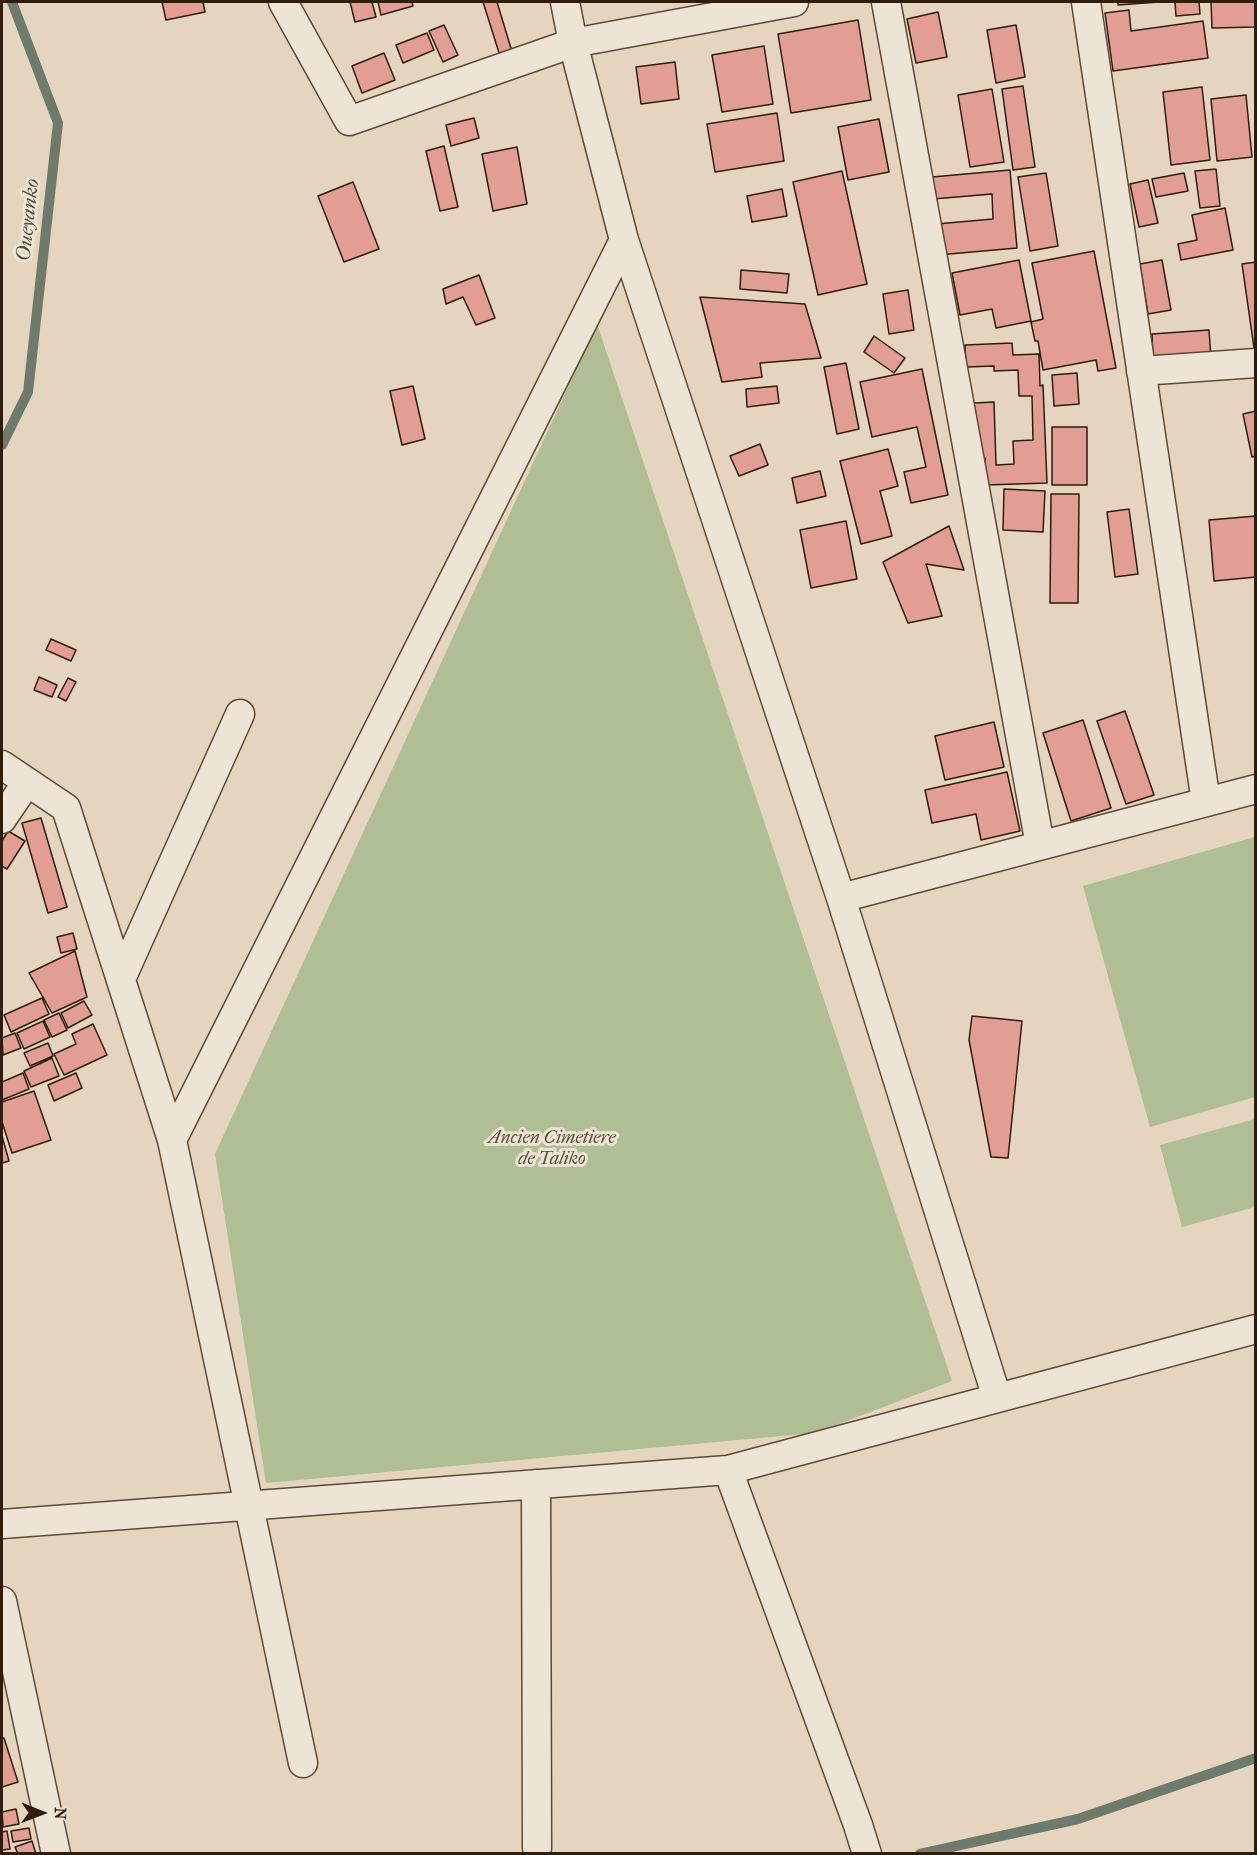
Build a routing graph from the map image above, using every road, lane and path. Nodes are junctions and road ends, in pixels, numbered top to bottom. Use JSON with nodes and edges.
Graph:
{"nodes":[{"id":1,"x":283,"y":2,"type":"edge"},
{"id":2,"x":565,"y":2,"type":"edge"},
{"id":3,"x":585,"y":2,"type":"edge"},
{"id":4,"x":794,"y":2,"type":"edge"},
{"id":5,"x":886,"y":2,"type":"edge"},
{"id":6,"x":1086,"y":2,"type":"edge"},
{"id":7,"x":573,"y":43,"type":"junction"},
{"id":8,"x":624,"y":240,"type":"junction"},
{"id":9,"x":1256,"y":363,"type":"edge"},
{"id":10,"x":1141,"y":371,"type":"junction"},
{"id":11,"x":240,"y":714,"type":"dead end"},
{"id":12,"x":2,"y":765,"type":"edge"},
{"id":13,"x":27,"y":782,"type":"junction"},
{"id":14,"x":1256,"y":789,"type":"edge"},
{"id":15,"x":1206,"y":802,"type":"junction"},
{"id":16,"x":2,"y":819,"type":"edge"},
{"id":17,"x":1040,"y":845,"type":"junction"},
{"id":18,"x":841,"y":898,"type":"junction"},
{"id":19,"x":121,"y":979,"type":"junction"},
{"id":20,"x":172,"y":1140,"type":"junction"},
{"id":21,"x":1256,"y":1329,"type":"edge"},
{"id":22,"x":997,"y":1398,"type":"junction"},
{"id":23,"x":728,"y":1470,"type":"junction"},
{"id":24,"x":536,"y":1484,"type":"junction"},
{"id":25,"x":249,"y":1506,"type":"junction"},
{"id":26,"x":2,"y":1524,"type":"edge"},
{"id":27,"x":2,"y":1601,"type":"edge"},
{"id":28,"x":13,"y":1710,"type":"edge"},
{"id":29,"x":303,"y":1762,"type":"dead end"},
{"id":30,"x":537,"y":1848,"type":"dead end"},
{"id":31,"x":56,"y":1854,"type":"edge"},
{"id":32,"x":867,"y":1854,"type":"edge"}],
"edges":[{"from":1,"to":7,"type":"street"},
{"from":2,"to":7,"type":"street"},
{"from":3,"to":7,"type":"street"},
{"from":4,"to":7,"type":"street"},
{"from":5,"to":17,"type":"street"},
{"from":6,"to":10,"type":"street"},
{"from":7,"to":8,"type":"street"},
{"from":8,"to":18,"type":"street"},
{"from":8,"to":20,"type":"street"},
{"from":9,"to":10,"type":"street"},
{"from":10,"to":15,"type":"street"},
{"from":11,"to":19,"type":"street"},
{"from":12,"to":13,"type":"street"},
{"from":13,"to":16,"type":"street"},
{"from":13,"to":19,"type":"street"},
{"from":14,"to":15,"type":"street"},
{"from":15,"to":17,"type":"street"},
{"from":17,"to":18,"type":"street"},
{"from":18,"to":22,"type":"street"},
{"from":19,"to":20,"type":"street"},
{"from":20,"to":25,"type":"street"},
{"from":21,"to":22,"type":"street"},
{"from":22,"to":23,"type":"street"},
{"from":23,"to":24,"type":"street"},
{"from":23,"to":32,"type":"street"},
{"from":24,"to":25,"type":"street"},
{"from":24,"to":30,"type":"street"},
{"from":25,"to":26,"type":"street"},
{"from":25,"to":29,"type":"street"},
{"from":27,"to":28,"type":"street"},
{"from":28,"to":31,"type":"street"}]}
